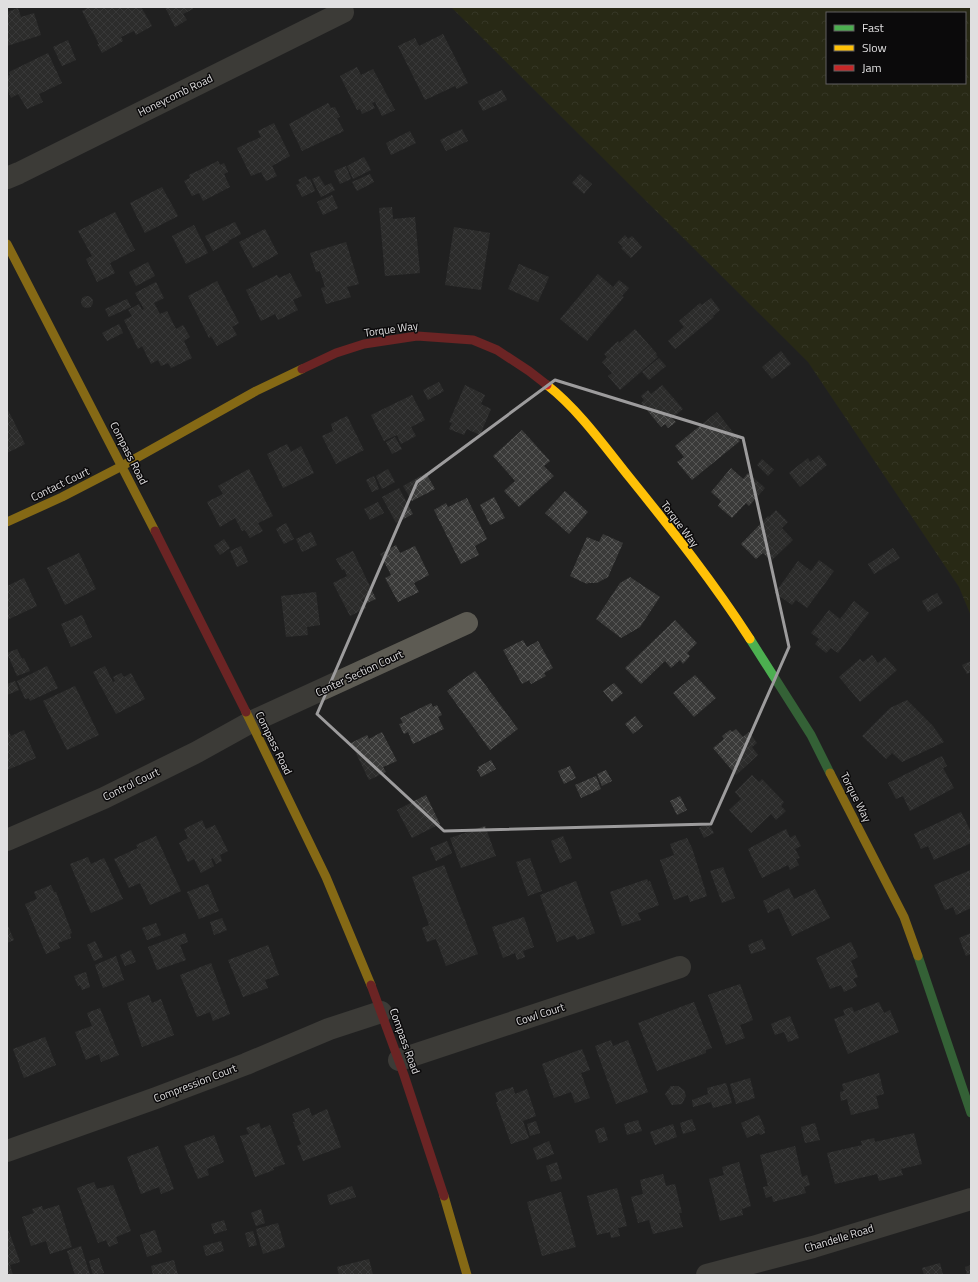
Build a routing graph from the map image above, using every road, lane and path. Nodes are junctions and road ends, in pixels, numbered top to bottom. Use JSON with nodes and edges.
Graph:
{"nodes":[{"id":1,"x":343,"y":12,"type":"dead end"},
{"id":2,"x":7,"y":178,"type":"edge"},
{"id":3,"x":7,"y":244,"type":"edge"},
{"id":4,"x":122,"y":466,"type":"junction"},
{"id":5,"x":7,"y":522,"type":"edge"},
{"id":6,"x":467,"y":623,"type":"dead end"},
{"id":7,"x":251,"y":722,"type":"junction"},
{"id":8,"x":7,"y":840,"type":"edge"},
{"id":9,"x":680,"y":967,"type":"dead end"},
{"id":10,"x":382,"y":1012,"type":"junction"},
{"id":11,"x":399,"y":1060,"type":"junction"},
{"id":12,"x":971,"y":1113,"type":"edge"},
{"id":13,"x":7,"y":1150,"type":"edge"},
{"id":14,"x":971,"y":1199,"type":"edge"},
{"id":15,"x":467,"y":1275,"type":"edge"},
{"id":16,"x":707,"y":1275,"type":"edge"}],
"edges":[{"from":1,"to":2,"type":"street","name":"Honeycomb Road"},
{"from":3,"to":4,"type":"street","name":"Compass Road"},
{"from":4,"to":5,"type":"street","name":"Contact Court"},
{"from":4,"to":7,"type":"street","name":"Compass Road"},
{"from":4,"to":12,"type":"street","name":"Torque Way"},
{"from":6,"to":7,"type":"street","name":"Center Section Court"},
{"from":7,"to":8,"type":"street","name":"Control Court"},
{"from":7,"to":10,"type":"street","name":"Compass Road"},
{"from":9,"to":11,"type":"street","name":"Cowl Court"},
{"from":10,"to":11,"type":"street","name":"Compass Road"},
{"from":10,"to":13,"type":"street","name":"Compression Court"},
{"from":11,"to":15,"type":"street","name":"Compass Road"},
{"from":14,"to":16,"type":"street","name":"Chandelle Road"}]}
